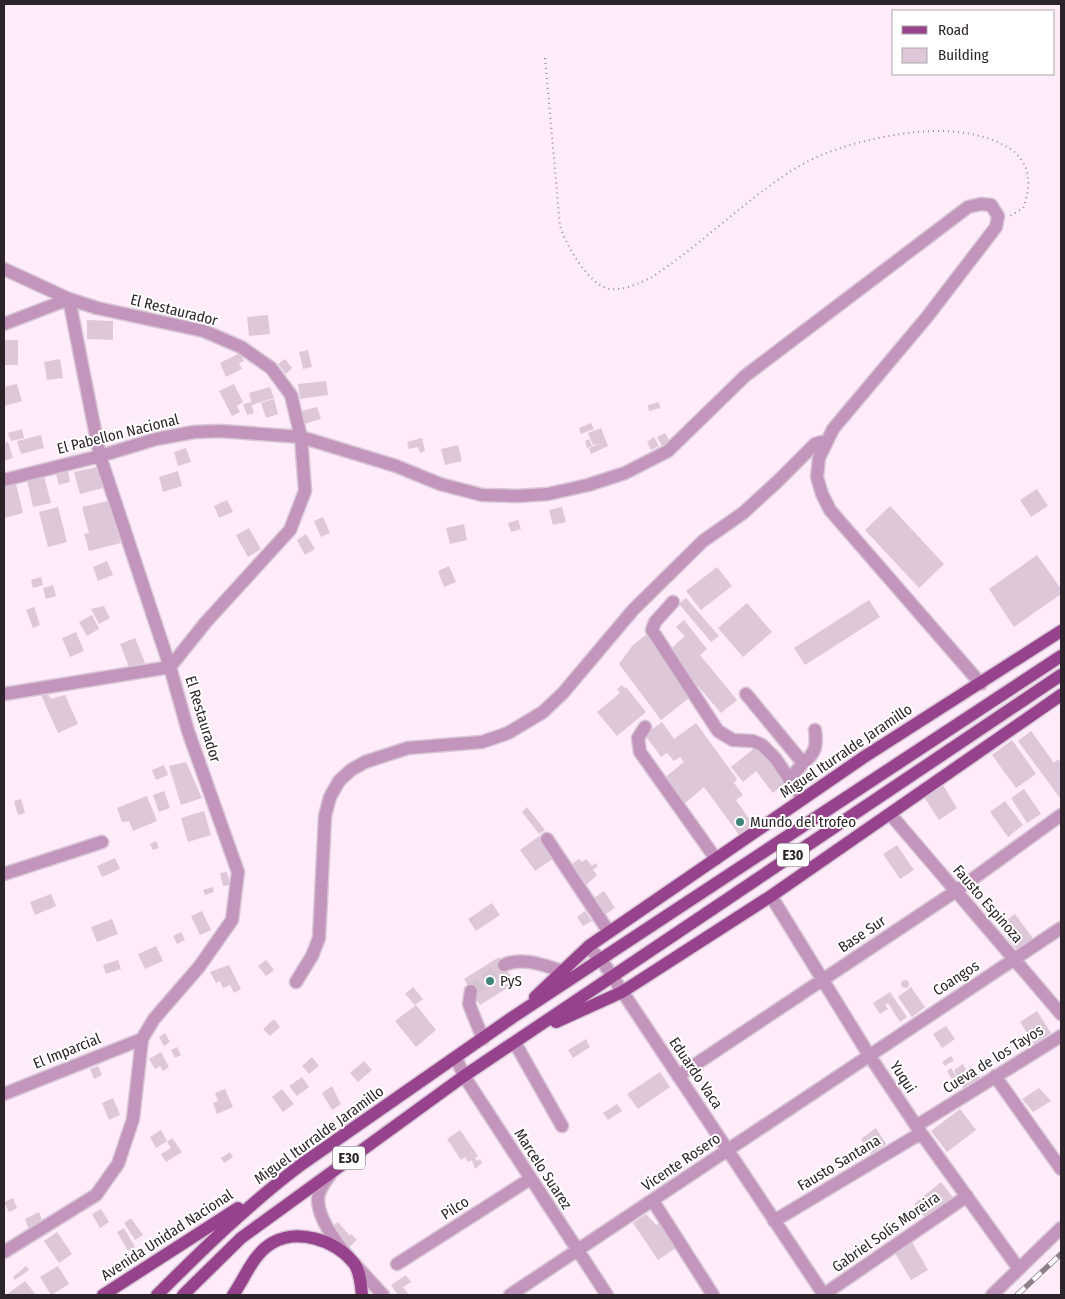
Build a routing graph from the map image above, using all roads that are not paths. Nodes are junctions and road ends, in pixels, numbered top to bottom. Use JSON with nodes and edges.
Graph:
{"nodes":[{"id":1,"x":4,"y":269,"type":"edge"},
{"id":2,"x":69,"y":299,"type":"junction"},
{"id":3,"x":4,"y":324,"type":"edge"},
{"id":4,"x":301,"y":437,"type":"junction"},
{"id":5,"x":826,"y":444,"type":"junction"},
{"id":6,"x":100,"y":456,"type":"junction"},
{"id":7,"x":4,"y":480,"type":"edge"},
{"id":8,"x":673,"y":602,"type":"dead end"},
{"id":9,"x":1061,"y":631,"type":"edge"},
{"id":10,"x":1061,"y":656,"type":"edge"},
{"id":11,"x":170,"y":667,"type":"junction"},
{"id":12,"x":1061,"y":675,"type":"edge"},
{"id":13,"x":981,"y":684,"type":"junction"},
{"id":14,"x":4,"y":694,"type":"edge"},
{"id":15,"x":746,"y":694,"type":"dead end"},
{"id":16,"x":1061,"y":695,"type":"edge"},
{"id":17,"x":645,"y":727,"type":"dead end"},
{"id":18,"x":815,"y":730,"type":"dead end"},
{"id":19,"x":803,"y":763,"type":"junction"},
{"id":20,"x":789,"y":780,"type":"junction"},
{"id":21,"x":802,"y":799,"type":"junction"},
{"id":22,"x":891,"y":815,"type":"junction"},
{"id":23,"x":1061,"y":815,"type":"edge"},
{"id":24,"x":547,"y":839,"type":"dead end"},
{"id":25,"x":102,"y":842,"type":"dead end"},
{"id":26,"x":716,"y":859,"type":"junction"},
{"id":27,"x":4,"y":874,"type":"edge"},
{"id":28,"x":956,"y":891,"type":"junction"},
{"id":29,"x":771,"y":896,"type":"junction"},
{"id":30,"x":1061,"y":928,"type":"edge"},
{"id":31,"x":609,"y":932,"type":"junction"},
{"id":32,"x":588,"y":947,"type":"junction"},
{"id":33,"x":1015,"y":959,"type":"junction"},
{"id":34,"x":602,"y":961,"type":"junction"},
{"id":35,"x":504,"y":965,"type":"tunnel mouth"},
{"id":36,"x":563,"y":970,"type":"junction"},
{"id":37,"x":612,"y":976,"type":"junction"},
{"id":38,"x":823,"y":980,"type":"junction"},
{"id":39,"x":296,"y":982,"type":"dead end"},
{"id":40,"x":471,"y":991,"type":"dead end"},
{"id":41,"x":622,"y":992,"type":"junction"},
{"id":42,"x":1061,"y":1014,"type":"edge"},
{"id":43,"x":513,"y":1018,"type":"junction"},
{"id":44,"x":526,"y":1035,"type":"junction"},
{"id":45,"x":1061,"y":1036,"type":"edge"},
{"id":46,"x":142,"y":1039,"type":"junction"},
{"id":47,"x":483,"y":1039,"type":"junction"},
{"id":48,"x":515,"y":1043,"type":"junction"},
{"id":49,"x":869,"y":1054,"type":"junction"},
{"id":50,"x":456,"y":1058,"type":"junction"},
{"id":51,"x":464,"y":1076,"type":"junction"},
{"id":52,"x":678,"y":1076,"type":"junction"},
{"id":53,"x":995,"y":1076,"type":"junction"},
{"id":54,"x":4,"y":1094,"type":"edge"},
{"id":55,"x":562,"y":1126,"type":"dead end"},
{"id":56,"x":918,"y":1129,"type":"junction"},
{"id":57,"x":728,"y":1151,"type":"junction"},
{"id":58,"x":336,"y":1167,"type":"junction"},
{"id":59,"x":1061,"y":1170,"type":"edge"},
{"id":60,"x":530,"y":1180,"type":"junction"},
{"id":61,"x":274,"y":1185,"type":"junction"},
{"id":62,"x":967,"y":1196,"type":"junction"},
{"id":63,"x":652,"y":1201,"type":"junction"},
{"id":64,"x":774,"y":1221,"type":"junction"},
{"id":65,"x":1061,"y":1228,"type":"edge"},
{"id":66,"x":578,"y":1250,"type":"junction"},
{"id":67,"x":4,"y":1252,"type":"edge"},
{"id":68,"x":354,"y":1263,"type":"junction"},
{"id":69,"x":397,"y":1264,"type":"dead end"},
{"id":70,"x":1019,"y":1269,"type":"junction"},
{"id":71,"x":103,"y":1295,"type":"edge"},
{"id":72,"x":157,"y":1295,"type":"edge"},
{"id":73,"x":183,"y":1295,"type":"edge"},
{"id":74,"x":233,"y":1295,"type":"edge"},
{"id":75,"x":362,"y":1295,"type":"edge"},
{"id":76,"x":383,"y":1295,"type":"edge"},
{"id":77,"x":510,"y":1295,"type":"edge"},
{"id":78,"x":607,"y":1295,"type":"edge"},
{"id":79,"x":713,"y":1295,"type":"edge"},
{"id":80,"x":823,"y":1295,"type":"edge"},
{"id":81,"x":992,"y":1295,"type":"edge"}],
"edges":[{"from":1,"to":2,"type":"street","name":"El Restaurador"},
{"from":2,"to":3,"type":"street"},
{"from":2,"to":4,"type":"street","name":"El Restaurador"},
{"from":2,"to":6,"type":"street"},
{"from":4,"to":5,"type":"street","name":"El Pabellon Nacional"},
{"from":4,"to":6,"type":"street","name":"El Pabellon Nacional"},
{"from":4,"to":11,"type":"street","name":"El Restaurador"},
{"from":5,"to":13,"type":"street"},
{"from":5,"to":39,"type":"street"},
{"from":6,"to":7,"type":"street","name":"El Pabellon Nacional"},
{"from":6,"to":11,"type":"street"},
{"from":8,"to":20,"type":"street"},
{"from":9,"to":13,"type":"main road","name":"Miguel Iturralde Jaramillo"},
{"from":10,"to":34,"type":"main road","name":"Miguel Iturralde Jaramillo","number":"E30"},
{"from":11,"to":14,"type":"street"},
{"from":11,"to":46,"type":"street","name":"El Restaurador"},
{"from":12,"to":37,"type":"main road","number":"E30"},
{"from":13,"to":21,"type":"main road","name":"Miguel Iturralde Jaramillo"},
{"from":15,"to":19,"type":"street"},
{"from":16,"to":22,"type":"main road"},
{"from":17,"to":26,"type":"street"},
{"from":18,"to":19,"type":"street"},
{"from":19,"to":20,"type":"street"},
{"from":20,"to":21,"type":"street"},
{"from":21,"to":26,"type":"main road","name":"Miguel Iturralde Jaramillo"},
{"from":22,"to":28,"type":"street","name":"Fausto Espinoza"},
{"from":22,"to":29,"type":"main road"},
{"from":23,"to":28,"type":"street","name":"Base Sur"},
{"from":24,"to":31,"type":"street"},
{"from":25,"to":27,"type":"street"},
{"from":26,"to":31,"type":"main road","name":"Miguel Iturralde Jaramillo"},
{"from":28,"to":33,"type":"street","name":"Fausto Espinoza"},
{"from":28,"to":38,"type":"street","name":"Base Sur"},
{"from":29,"to":38,"type":"street","name":"Yuqui"},
{"from":29,"to":41,"type":"main road"},
{"from":30,"to":33,"type":"street","name":"Coangos"},
{"from":31,"to":32,"type":"main road","name":"Miguel Iturralde Jaramillo"},
{"from":32,"to":34,"type":"street","name":"Eduardo Vaca"},
{"from":32,"to":36,"type":"main road","name":"Miguel Iturralde Jaramillo"},
{"from":33,"to":42,"type":"street","name":"Fausto Espinoza"},
{"from":33,"to":49,"type":"street","name":"Coangos"},
{"from":34,"to":37,"type":"street","name":"Eduardo Vaca"},
{"from":34,"to":43,"type":"main road","name":"Miguel Iturralde Jaramillo","number":"E30"},
{"from":35,"to":36,"type":"street"},
{"from":36,"to":43,"type":"main road","name":"Miguel Iturralde Jaramillo"},
{"from":37,"to":41,"type":"street","name":"Eduardo Vaca"},
{"from":37,"to":44,"type":"main road","number":"E30"},
{"from":38,"to":49,"type":"street","name":"Yuqui"},
{"from":38,"to":52,"type":"street","name":"Base Sur"},
{"from":40,"to":47,"type":"street"},
{"from":41,"to":44,"type":"main road"},
{"from":41,"to":52,"type":"street","name":"Eduardo Vaca"},
{"from":43,"to":47,"type":"main road","name":"Miguel Iturralde Jaramillo","number":"E30"},
{"from":44,"to":48,"type":"main road","number":"E30"},
{"from":45,"to":53,"type":"street","name":"Cueva de los Tayos"},
{"from":46,"to":54,"type":"street","name":"El Imparcial"},
{"from":46,"to":67,"type":"street","name":"El Restaurador"},
{"from":47,"to":50,"type":"main road","name":"Miguel Iturralde Jaramillo","number":"E30"},
{"from":48,"to":51,"type":"main road","number":"E30"},
{"from":48,"to":55,"type":"street"},
{"from":49,"to":56,"type":"street","name":"Yuqui"},
{"from":49,"to":57,"type":"street","name":"Vicente Rosero"},
{"from":50,"to":51,"type":"street","name":"Marcelo Suarez"},
{"from":50,"to":61,"type":"main road","name":"Miguel Iturralde Jaramillo","number":"E30"},
{"from":51,"to":58,"type":"main road","number":"E30"},
{"from":51,"to":60,"type":"street","name":"Marcelo Suarez"},
{"from":52,"to":57,"type":"street","name":"Eduardo Vaca"},
{"from":53,"to":56,"type":"street","name":"Cueva de los Tayos"},
{"from":53,"to":59,"type":"street"},
{"from":56,"to":62,"type":"street","name":"Yuqui"},
{"from":56,"to":64,"type":"street","name":"Fausto Santana"},
{"from":57,"to":63,"type":"street","name":"Vicente Rosero"},
{"from":57,"to":64,"type":"street","name":"Eduardo Vaca"},
{"from":58,"to":68,"type":"street"},
{"from":58,"to":73,"type":"main road","number":"E30"},
{"from":60,"to":66,"type":"street","name":"Marcelo Suarez"},
{"from":60,"to":69,"type":"street","name":"Pilco"},
{"from":61,"to":71,"type":"main road","name":"Avenida Unidad Nacional"},
{"from":61,"to":72,"type":"main road","name":"Miguel Iturralde Jaramillo","number":"E30"},
{"from":62,"to":70,"type":"street","name":"Yuqui"},
{"from":62,"to":80,"type":"street","name":"Gabriel Solís Moreira"},
{"from":63,"to":66,"type":"street","name":"Vicente Rosero"},
{"from":63,"to":79,"type":"street"},
{"from":64,"to":80,"type":"street","name":"Eduardo Vaca"},
{"from":65,"to":70,"type":"street"},
{"from":66,"to":77,"type":"street","name":"Vicente Rosero"},
{"from":66,"to":78,"type":"street","name":"Marcelo Suarez"},
{"from":68,"to":74,"type":"main road"},
{"from":68,"to":75,"type":"main road"},
{"from":68,"to":76,"type":"street"},
{"from":70,"to":81,"type":"street"}]}
